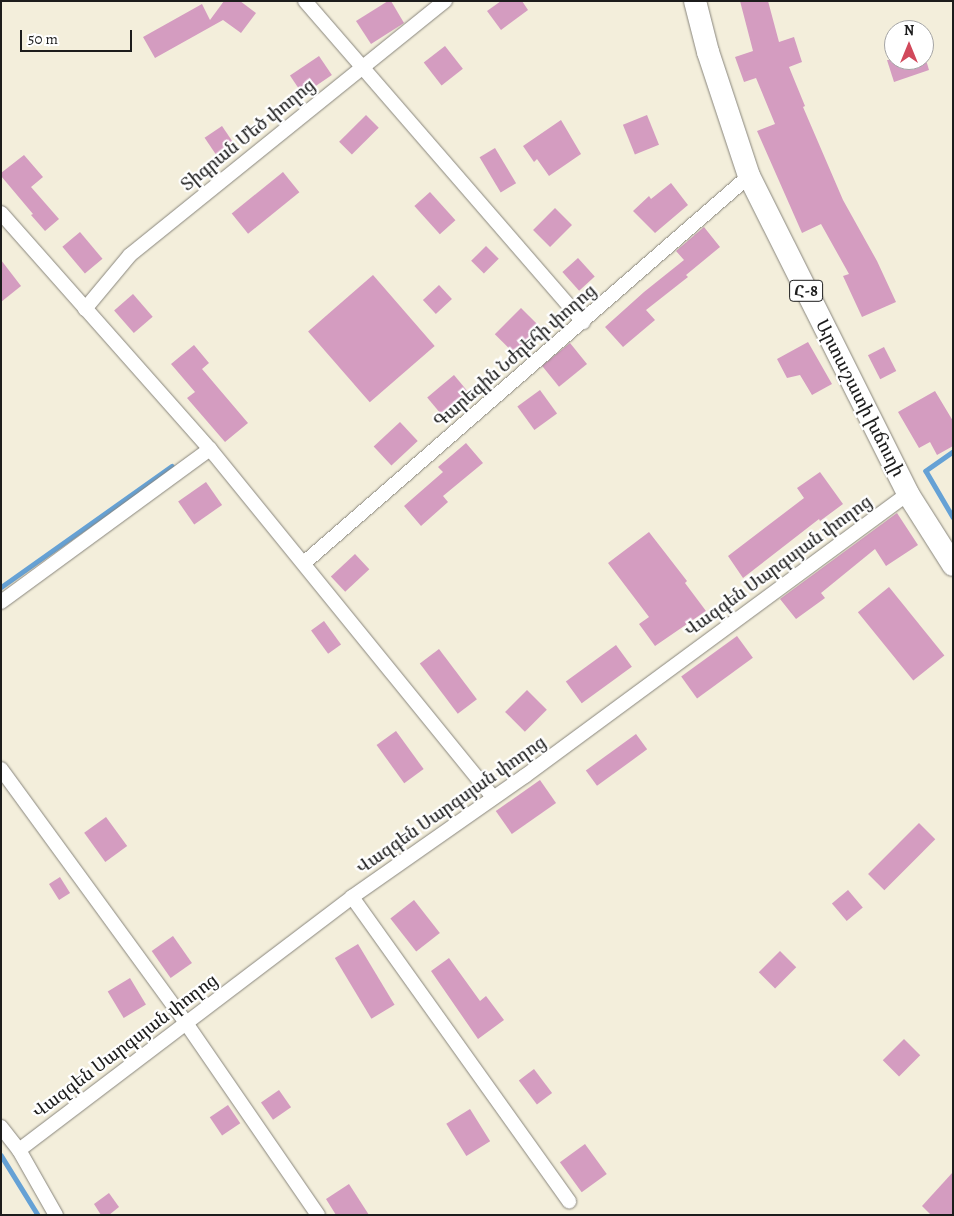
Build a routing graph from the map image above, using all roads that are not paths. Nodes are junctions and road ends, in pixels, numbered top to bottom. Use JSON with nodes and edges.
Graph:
{"nodes":[{"id":1,"x":305,"y":1,"type":"edge"},
{"id":2,"x":445,"y":1,"type":"edge"},
{"id":3,"x":695,"y":1,"type":"edge"},
{"id":4,"x":362,"y":67,"type":"junction"},
{"id":5,"x":749,"y":176,"type":"junction"},
{"id":6,"x":1,"y":213,"type":"edge"},
{"id":7,"x":85,"y":309,"type":"junction"},
{"id":8,"x":583,"y":322,"type":"junction"},
{"id":9,"x":210,"y":449,"type":"junction"},
{"id":10,"x":908,"y":494,"type":"junction"},
{"id":11,"x":304,"y":563,"type":"junction"},
{"id":12,"x":953,"y":565,"type":"edge"},
{"id":13,"x":1,"y":602,"type":"edge"},
{"id":14,"x":1,"y":769,"type":"edge"},
{"id":15,"x":493,"y":798,"type":"junction"},
{"id":16,"x":352,"y":897,"type":"junction"},
{"id":17,"x":186,"y":1023,"type":"junction"},
{"id":18,"x":1,"y":1127,"type":"edge"},
{"id":19,"x":19,"y":1150,"type":"junction"},
{"id":20,"x":569,"y":1201,"type":"dead end"},
{"id":21,"x":56,"y":1215,"type":"edge"},
{"id":22,"x":318,"y":1215,"type":"edge"}],
"edges":[{"from":1,"to":4,"type":"street"},
{"from":2,"to":4,"type":"street","name":"Տիգրան Մեծ փողոց"},
{"from":3,"to":5,"type":"main road","name":"Արտաշատի խճուղի","number":"Հ-8"},
{"from":4,"to":7,"type":"street","name":"Տիգրան Մեծ փողոց"},
{"from":4,"to":8,"type":"street"},
{"from":5,"to":8,"type":"street","name":"Գարեգին Նժդեհի փողոց"},
{"from":5,"to":10,"type":"main road","name":"Արտաշատի խճուղի","number":"Հ-8"},
{"from":6,"to":7,"type":"street"},
{"from":7,"to":9,"type":"street"},
{"from":8,"to":11,"type":"street","name":"Գարեգին Նժդեհի փողոց"},
{"from":9,"to":11,"type":"street"},
{"from":9,"to":13,"type":"street"},
{"from":10,"to":12,"type":"main road","name":"Արտաշատի խճուղի","number":"Հ-8"},
{"from":10,"to":15,"type":"street","name":"Վազգեն Սարգսյան փողոց"},
{"from":11,"to":15,"type":"street"},
{"from":14,"to":17,"type":"street"},
{"from":15,"to":16,"type":"street","name":"Վազգեն Սարգսյան փողոց"},
{"from":16,"to":17,"type":"street","name":"Վազգեն Սարգսյան փողոց"},
{"from":16,"to":20,"type":"street"},
{"from":17,"to":19,"type":"street","name":"Վազգեն Սարգսյան փողոց"},
{"from":17,"to":22,"type":"street"},
{"from":18,"to":19,"type":"street"},
{"from":19,"to":21,"type":"street"}]}
